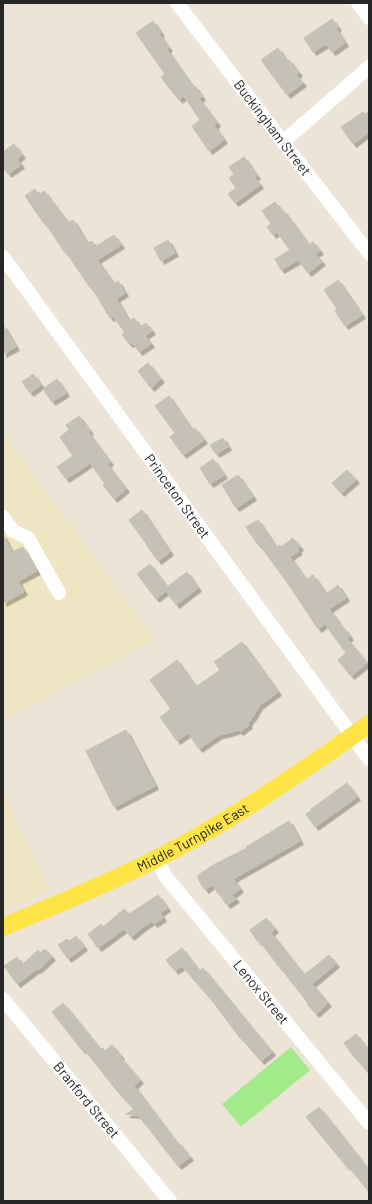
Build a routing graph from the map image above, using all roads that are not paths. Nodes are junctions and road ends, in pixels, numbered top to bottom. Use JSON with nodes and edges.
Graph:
{"nodes":[{"id":1,"x":177,"y":3,"type":"edge"},
{"id":2,"x":358,"y":3,"type":"edge"},
{"id":3,"x":369,"y":18,"type":"edge"},
{"id":4,"x":369,"y":67,"type":"edge"},
{"id":5,"x":283,"y":142,"type":"junction"},
{"id":6,"x":369,"y":253,"type":"edge"},
{"id":7,"x":3,"y":257,"type":"edge"},
{"id":8,"x":3,"y":517,"type":"edge"},
{"id":9,"x":59,"y":593,"type":"dead end"},
{"id":10,"x":369,"y":724,"type":"edge"},
{"id":11,"x":352,"y":736,"type":"junction"},
{"id":12,"x":369,"y":759,"type":"edge"},
{"id":13,"x":156,"y":859,"type":"junction"},
{"id":14,"x":3,"y":927,"type":"edge"},
{"id":15,"x":3,"y":999,"type":"edge"},
{"id":16,"x":369,"y":1123,"type":"edge"},
{"id":17,"x":170,"y":1201,"type":"edge"}],
"edges":[{"from":1,"to":5,"type":"street","name":"Buckingham Street"},
{"from":2,"to":3,"type":"street"},
{"from":4,"to":5,"type":"street"},
{"from":5,"to":6,"type":"street","name":"Buckingham Street"},
{"from":7,"to":11,"type":"street","name":"Princeton Street"},
{"from":8,"to":9,"type":"street"},
{"from":10,"to":11,"type":"main road","name":"Middle Turnpike East"},
{"from":11,"to":12,"type":"street","name":"Princeton Street"},
{"from":11,"to":13,"type":"main road","name":"Middle Turnpike East"},
{"from":13,"to":14,"type":"main road","name":"Middle Turnpike East"},
{"from":13,"to":16,"type":"street","name":"Lenox Street"},
{"from":15,"to":17,"type":"street","name":"Branford Street"}]}
